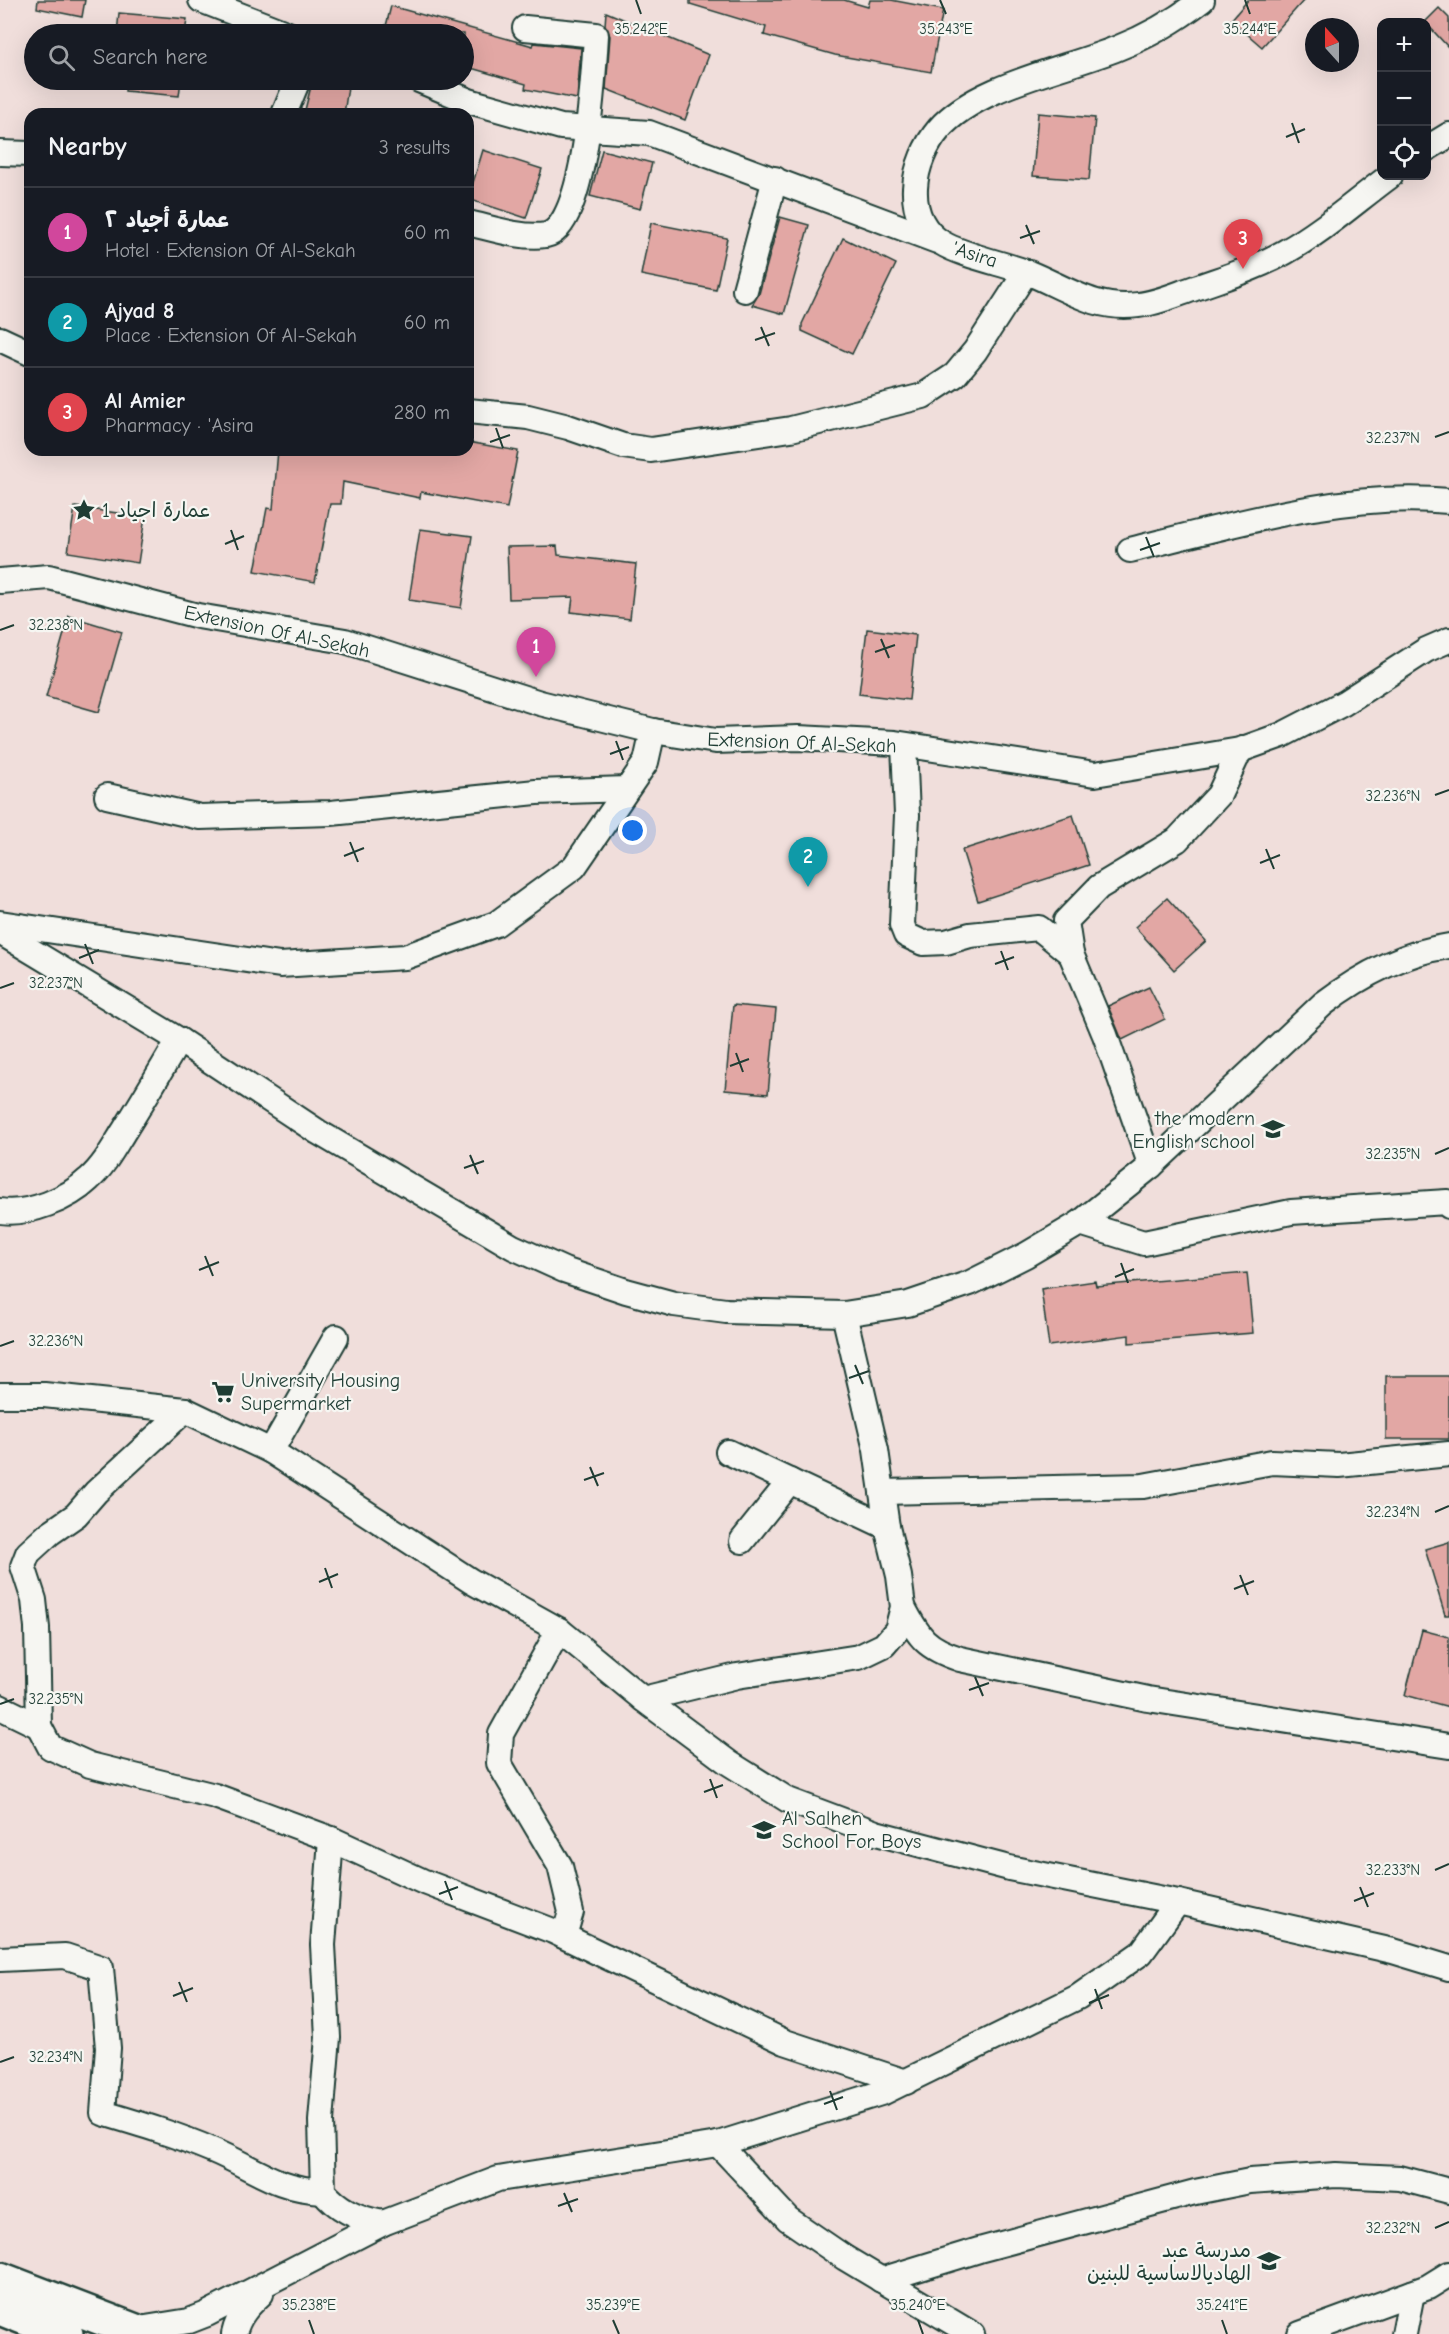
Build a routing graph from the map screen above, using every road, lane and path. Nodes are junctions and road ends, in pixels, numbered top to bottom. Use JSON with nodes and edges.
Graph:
{"nodes":[{"id":1,"x":201,"y":0,"type":"edge"},
{"id":2,"x":1202,"y":0,"type":"edge"},
{"id":3,"x":262,"y":24,"type":"edge"},
{"id":4,"x":525,"y":28,"type":"dead end"},
{"id":5,"x":294,"y":90,"type":"edge"},
{"id":6,"x":443,"y":90,"type":"edge"},
{"id":7,"x":286,"y":108,"type":"edge"},
{"id":8,"x":590,"y":128,"type":"junction"},
{"id":9,"x":1449,"y":135,"type":"edge"},
{"id":10,"x":1431,"y":146,"type":"edge"},
{"id":11,"x":0,"y":153,"type":"edge"},
{"id":12,"x":24,"y":154,"type":"edge"},
{"id":13,"x":775,"y":179,"type":"junction"},
{"id":14,"x":1385,"y":180,"type":"edge"},
{"id":15,"x":474,"y":225,"type":"edge"},
{"id":16,"x":943,"y":244,"type":"junction"},
{"id":17,"x":1026,"y":272,"type":"junction"},
{"id":18,"x":745,"y":290,"type":"dead end"},
{"id":19,"x":0,"y":339,"type":"edge"},
{"id":20,"x":24,"y":350,"type":"edge"},
{"id":21,"x":474,"y":412,"type":"edge"},
{"id":22,"x":1449,"y":501,"type":"edge"},
{"id":23,"x":1130,"y":550,"type":"dead end"},
{"id":24,"x":0,"y":581,"type":"edge"},
{"id":25,"x":1449,"y":640,"type":"edge"},
{"id":26,"x":653,"y":731,"type":"junction"},
{"id":27,"x":904,"y":745,"type":"junction"},
{"id":28,"x":1240,"y":750,"type":"junction"},
{"id":29,"x":627,"y":789,"type":"junction"},
{"id":30,"x":107,"y":796,"type":"dead end"},
{"id":31,"x":0,"y":923,"type":"edge"},
{"id":32,"x":0,"y":932,"type":"edge"},
{"id":33,"x":1449,"y":946,"type":"edge"},
{"id":34,"x":1071,"y":954,"type":"junction"},
{"id":35,"x":179,"y":1040,"type":"junction"},
{"id":36,"x":1151,"y":1166,"type":"junction"},
{"id":37,"x":1449,"y":1206,"type":"edge"},
{"id":38,"x":0,"y":1211,"type":"edge"},
{"id":39,"x":1080,"y":1223,"type":"junction"},
{"id":40,"x":844,"y":1314,"type":"junction"},
{"id":41,"x":336,"y":1337,"type":"dead end"},
{"id":42,"x":0,"y":1395,"type":"edge"},
{"id":43,"x":185,"y":1410,"type":"junction"},
{"id":44,"x":271,"y":1450,"type":"junction"},
{"id":45,"x":728,"y":1452,"type":"dead end"},
{"id":46,"x":1449,"y":1454,"type":"edge"},
{"id":47,"x":790,"y":1481,"type":"junction"},
{"id":48,"x":882,"y":1492,"type":"junction"},
{"id":49,"x":887,"y":1527,"type":"junction"},
{"id":50,"x":742,"y":1541,"type":"dead end"},
{"id":51,"x":903,"y":1607,"type":"junction"},
{"id":52,"x":559,"y":1630,"type":"junction"},
{"id":53,"x":642,"y":1699,"type":"junction"},
{"id":54,"x":0,"y":1707,"type":"edge"},
{"id":55,"x":39,"y":1726,"type":"junction"},
{"id":56,"x":1449,"y":1746,"type":"edge"},
{"id":57,"x":331,"y":1839,"type":"junction"},
{"id":58,"x":1178,"y":1902,"type":"junction"},
{"id":59,"x":564,"y":1936,"type":"junction"},
{"id":60,"x":0,"y":1959,"type":"edge"},
{"id":61,"x":1449,"y":1968,"type":"edge"},
{"id":62,"x":906,"y":2082,"type":"junction"},
{"id":63,"x":718,"y":2144,"type":"junction"},
{"id":64,"x":323,"y":2191,"type":"junction"},
{"id":65,"x":1449,"y":2191,"type":"edge"},
{"id":66,"x":383,"y":2223,"type":"junction"},
{"id":67,"x":1449,"y":2274,"type":"edge"},
{"id":68,"x":0,"y":2279,"type":"edge"},
{"id":69,"x":276,"y":2280,"type":"junction"},
{"id":70,"x":881,"y":2280,"type":"junction"},
{"id":71,"x":1412,"y":2293,"type":"junction"},
{"id":72,"x":0,"y":2308,"type":"edge"},
{"id":73,"x":138,"y":2332,"type":"edge"},
{"id":74,"x":964,"y":2332,"type":"edge"},
{"id":75,"x":66,"y":2334,"type":"edge"},
{"id":76,"x":234,"y":2334,"type":"edge"},
{"id":77,"x":1300,"y":2334,"type":"edge"},
{"id":78,"x":1404,"y":2334,"type":"edge"}],
"edges":[{"from":1,"to":3,"type":"street"},
{"from":2,"to":16,"type":"street","name":"'Asira"},
{"from":4,"to":8,"type":"street"},
{"from":5,"to":7,"type":"street"},
{"from":6,"to":8,"type":"street"},
{"from":8,"to":13,"type":"street"},
{"from":8,"to":15,"type":"street"},
{"from":9,"to":10,"type":"street"},
{"from":11,"to":12,"type":"street"},
{"from":13,"to":16,"type":"street"},
{"from":13,"to":18,"type":"street"},
{"from":14,"to":17,"type":"street","name":"'Asira"},
{"from":16,"to":17,"type":"street","name":"'Asira"},
{"from":17,"to":21,"type":"street"},
{"from":19,"to":20,"type":"street"},
{"from":22,"to":23,"type":"street"},
{"from":24,"to":26,"type":"street","name":"Extension Of Al-Sekah"},
{"from":25,"to":28,"type":"street","name":"Extension Of Al-Sekah"},
{"from":26,"to":27,"type":"street","name":"Extension Of Al-Sekah"},
{"from":26,"to":29,"type":"street"},
{"from":27,"to":28,"type":"street","name":"Extension Of Al-Sekah"},
{"from":27,"to":34,"type":"street"},
{"from":28,"to":34,"type":"street"},
{"from":29,"to":30,"type":"street"},
{"from":29,"to":31,"type":"street"},
{"from":32,"to":35,"type":"street"},
{"from":33,"to":36,"type":"street"},
{"from":34,"to":36,"type":"street"},
{"from":35,"to":38,"type":"street"},
{"from":35,"to":40,"type":"street"},
{"from":36,"to":39,"type":"street"},
{"from":37,"to":39,"type":"street"},
{"from":39,"to":40,"type":"street"},
{"from":40,"to":48,"type":"street"},
{"from":41,"to":44,"type":"street"},
{"from":42,"to":43,"type":"street"},
{"from":43,"to":44,"type":"street"},
{"from":43,"to":55,"type":"street"},
{"from":44,"to":52,"type":"street"},
{"from":45,"to":47,"type":"street"},
{"from":46,"to":48,"type":"street"},
{"from":47,"to":49,"type":"street"},
{"from":47,"to":50,"type":"street"},
{"from":48,"to":49,"type":"street"},
{"from":49,"to":51,"type":"street"},
{"from":51,"to":53,"type":"street"},
{"from":51,"to":56,"type":"street"},
{"from":52,"to":53,"type":"street"},
{"from":52,"to":59,"type":"street"},
{"from":53,"to":58,"type":"street"},
{"from":54,"to":55,"type":"street"},
{"from":55,"to":57,"type":"street"},
{"from":57,"to":59,"type":"street"},
{"from":57,"to":64,"type":"street"},
{"from":58,"to":61,"type":"street"},
{"from":58,"to":62,"type":"street"},
{"from":59,"to":62,"type":"street"},
{"from":60,"to":64,"type":"street"},
{"from":62,"to":63,"type":"street"},
{"from":63,"to":66,"type":"street"},
{"from":63,"to":70,"type":"street"},
{"from":64,"to":66,"type":"street"},
{"from":65,"to":70,"type":"street"},
{"from":66,"to":69,"type":"street"},
{"from":67,"to":71,"type":"street"},
{"from":68,"to":73,"type":"main road"},
{"from":69,"to":73,"type":"street"},
{"from":69,"to":76,"type":"street"},
{"from":70,"to":74,"type":"street"},
{"from":71,"to":77,"type":"street"},
{"from":71,"to":78,"type":"street"},
{"from":72,"to":75,"type":"main road"}]}
